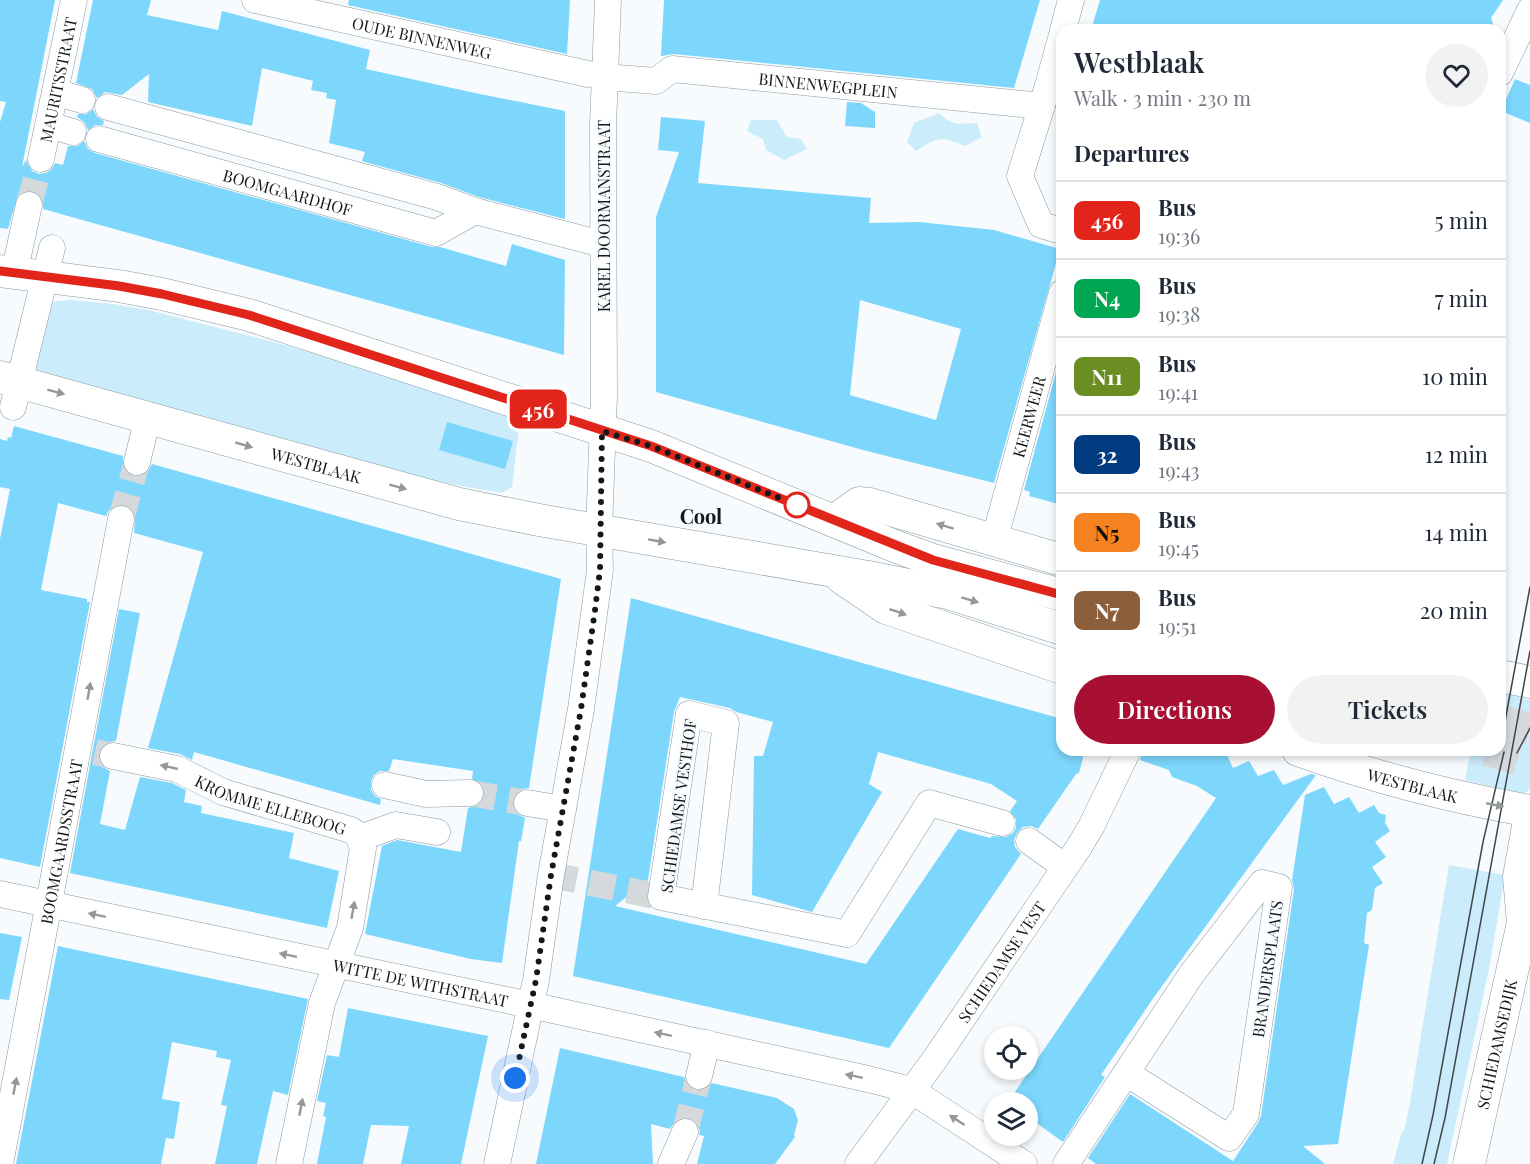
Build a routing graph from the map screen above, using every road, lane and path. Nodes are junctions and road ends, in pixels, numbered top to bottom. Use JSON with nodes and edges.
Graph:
{"nodes":[{"id":1,"x":74,"y":0,"type":"edge"},
{"id":2,"x":255,"y":0,"type":"edge"},
{"id":3,"x":608,"y":0,"type":"edge"},
{"id":4,"x":1071,"y":0,"type":"edge"},
{"id":5,"x":1530,"y":10,"type":"edge"},
{"id":6,"x":1065,"y":24,"type":"edge"},
{"id":7,"x":1056,"y":56,"type":"edge"},
{"id":8,"x":1506,"y":60,"type":"edge"},
{"id":9,"x":588,"y":74,"type":"dead end"},
{"id":10,"x":617,"y":78,"type":"dead end"},
{"id":11,"x":56,"y":81,"type":"junction"},
{"id":12,"x":82,"y":100,"type":"dead end"},
{"id":13,"x":1043,"y":103,"type":"junction"},
{"id":14,"x":108,"y":107,"type":"dead end"},
{"id":15,"x":99,"y":139,"type":"dead end"},
{"id":16,"x":40,"y":159,"type":"tunnel mouth"},
{"id":17,"x":361,"y":194,"type":"dead end"},
{"id":18,"x":29,"y":205,"type":"tunnel mouth"},
{"id":19,"x":475,"y":211,"type":"junction"},
{"id":20,"x":1056,"y":229,"type":"edge"},
{"id":21,"x":602,"y":244,"type":"junction"},
{"id":22,"x":48,"y":262,"type":"junction"},
{"id":23,"x":7,"y":273,"type":"edge"},
{"id":24,"x":1056,"y":314,"type":"edge"},
{"id":25,"x":7,"y":386,"type":"edge"},
{"id":26,"x":148,"y":417,"type":"junction"},
{"id":27,"x":602,"y":431,"type":"junction"},
{"id":28,"x":137,"y":462,"type":"tunnel mouth"},
{"id":29,"x":121,"y":519,"type":"tunnel mouth"},
{"id":30,"x":834,"y":520,"type":"junction"},
{"id":31,"x":600,"y":530,"type":"junction"},
{"id":32,"x":994,"y":541,"type":"junction"},
{"id":33,"x":1056,"y":558,"type":"edge"},
{"id":34,"x":831,"y":570,"type":"junction"},
{"id":35,"x":1056,"y":593,"type":"edge"},
{"id":36,"x":1056,"y":627,"type":"edge"},
{"id":37,"x":1056,"y":666,"type":"edge"},
{"id":38,"x":1506,"y":677,"type":"edge"},
{"id":39,"x":1530,"y":682,"type":"edge"},
{"id":40,"x":107,"y":752,"type":"junction"},
{"id":41,"x":1125,"y":756,"type":"edge"},
{"id":42,"x":1315,"y":756,"type":"edge"},
{"id":43,"x":385,"y":785,"type":"dead end"},
{"id":44,"x":470,"y":793,"type":"tunnel mouth"},
{"id":45,"x":527,"y":803,"type":"tunnel mouth"},
{"id":46,"x":563,"y":809,"type":"junction"},
{"id":47,"x":1530,"y":813,"type":"edge"},
{"id":48,"x":1002,"y":823,"type":"dead end"},
{"id":49,"x":436,"y":832,"type":"dead end"},
{"id":50,"x":360,"y":838,"type":"junction"},
{"id":51,"x":1029,"y":841,"type":"dead end"},
{"id":52,"x":1065,"y":867,"type":"junction"},
{"id":53,"x":0,"y":894,"type":"edge"},
{"id":54,"x":49,"y":905,"type":"junction"},
{"id":55,"x":704,"y":906,"type":"junction"},
{"id":56,"x":1527,"y":917,"type":"edge"},
{"id":57,"x":334,"y":965,"type":"junction"},
{"id":58,"x":530,"y":1005,"type":"junction"},
{"id":59,"x":706,"y":1043,"type":"junction"},
{"id":60,"x":1126,"y":1073,"type":"junction"},
{"id":61,"x":699,"y":1076,"type":"tunnel mouth"},
{"id":62,"x":910,"y":1090,"type":"junction"},
{"id":63,"x":685,"y":1132,"type":"tunnel mouth"},
{"id":64,"x":0,"y":1164,"type":"edge"},
{"id":65,"x":289,"y":1164,"type":"edge"},
{"id":66,"x":497,"y":1164,"type":"edge"},
{"id":67,"x":671,"y":1164,"type":"edge"},
{"id":68,"x":858,"y":1164,"type":"edge"},
{"id":69,"x":1024,"y":1164,"type":"edge"},
{"id":70,"x":1066,"y":1164,"type":"edge"},
{"id":71,"x":1469,"y":1164,"type":"edge"}],
"edges":[{"from":1,"to":11,"type":"street","name":"MAURITSSTRAAT"},
{"from":2,"to":9,"type":"street","name":"OUDE BINNENWEG"},
{"from":3,"to":21,"type":"street","name":"KAREL DOORMANSTRAAT"},
{"from":4,"to":6,"type":"street"},
{"from":5,"to":8,"type":"street"},
{"from":7,"to":13,"type":"street"},
{"from":10,"to":13,"type":"street","name":"BINNENWEGPLEIN"},
{"from":11,"to":12,"type":"street"},
{"from":11,"to":16,"type":"street","name":"MAURITSSTRAAT"},
{"from":13,"to":20,"type":"street"},
{"from":14,"to":19,"type":"street","name":"BOOMGAARDHOF"},
{"from":15,"to":19,"type":"street","name":"BOOMGAARDHOF"},
{"from":17,"to":19,"type":"street"},
{"from":18,"to":23,"type":"street"},
{"from":19,"to":21,"type":"street","name":"BOOMGAARDHOF"},
{"from":21,"to":27,"type":"street","name":"KAREL DOORMANSTRAAT"},
{"from":22,"to":23,"type":"main road"},
{"from":22,"to":25,"type":"street","name":"WESTBLAAK"},
{"from":22,"to":27,"type":"main road"},
{"from":24,"to":32,"type":"street","name":"KEERWEER"},
{"from":25,"to":26,"type":"main road","name":"WESTBLAAK","one_way":true},
{"from":26,"to":28,"type":"street"},
{"from":26,"to":31,"type":"main road","name":"WESTBLAAK","one_way":true},
{"from":27,"to":30,"type":"main road"},
{"from":27,"to":31,"type":"street","name":"KAREL DOORMANSTRAAT"},
{"from":40,"to":29,"type":"street","name":"BOOMGAARDSSTRAAT","one_way":true},
{"from":32,"to":30,"type":"main road","one_way":true},
{"from":30,"to":35,"type":"main road"},
{"from":31,"to":34,"type":"main road","name":"WESTBLAAK","one_way":true},
{"from":31,"to":46,"type":"street","name":"KAREL DOORMANSTRAAT"},
{"from":32,"to":33,"type":"main road"},
{"from":34,"to":36,"type":"main road","name":"WESTBLAAK","one_way":true},
{"from":34,"to":37,"type":"main road","name":"WESTBLAAK","one_way":true},
{"from":38,"to":39,"type":"main road"},
{"from":50,"to":40,"type":"street","name":"KROMME ELLEBOOG","one_way":true},
{"from":40,"to":54,"type":"street","name":"BOOMGAARDSSTRAAT"},
{"from":41,"to":52,"type":"street","name":"SCHIEDAMSE VEST"},
{"from":42,"to":47,"type":"main road","name":"WESTBLAAK","one_way":true},
{"from":43,"to":44,"type":"street"},
{"from":45,"to":46,"type":"street"},
{"from":46,"to":58,"type":"street","name":"KAREL DOORMANSTRAAT"},
{"from":47,"to":56,"type":"main road","name":"SCHIEDAMSEDIJK"},
{"from":48,"to":55,"type":"street","name":"SCHIEDAMSE VESTHOF"},
{"from":49,"to":50,"type":"street"},
{"from":57,"to":50,"type":"street","name":"KROMME ELLEBOOG","one_way":true},
{"from":51,"to":52,"type":"street"},
{"from":52,"to":62,"type":"street","name":"SCHIEDAMSE VEST"},
{"from":53,"to":54,"type":"street","name":"WITTE DE WITHSTRAAT"},
{"from":57,"to":54,"type":"street","name":"WITTE DE WITHSTRAAT","one_way":true},
{"from":64,"to":54,"type":"street","name":"BOOMGAARDSSTRAAT","one_way":true},
{"from":55,"to":55,"type":"street","name":"SCHIEDAMSE VESTHOF"},
{"from":56,"to":71,"type":"main road","name":"SCHIEDAMSEDIJK"},
{"from":57,"to":58,"type":"street","name":"WITTE DE WITHSTRAAT"},
{"from":65,"to":57,"type":"street","name":"KROMME ELLEBOOG","one_way":true},
{"from":59,"to":58,"type":"street","name":"WITTE DE WITHSTRAAT","one_way":true},
{"from":58,"to":66,"type":"street","name":"KAREL DOORMANSTRAAT"},
{"from":59,"to":61,"type":"street"},
{"from":62,"to":59,"type":"street","name":"WITTE DE WITHSTRAAT","one_way":true},
{"from":60,"to":60,"type":"street","name":"BRANDERSPLAATS"},
{"from":60,"to":70,"type":"street","name":"BRANDERSPLAATS"},
{"from":62,"to":68,"type":"street","name":"SCHIEDAMSE VEST"},
{"from":69,"to":62,"type":"street","one_way":true},
{"from":63,"to":67,"type":"street"}]}
